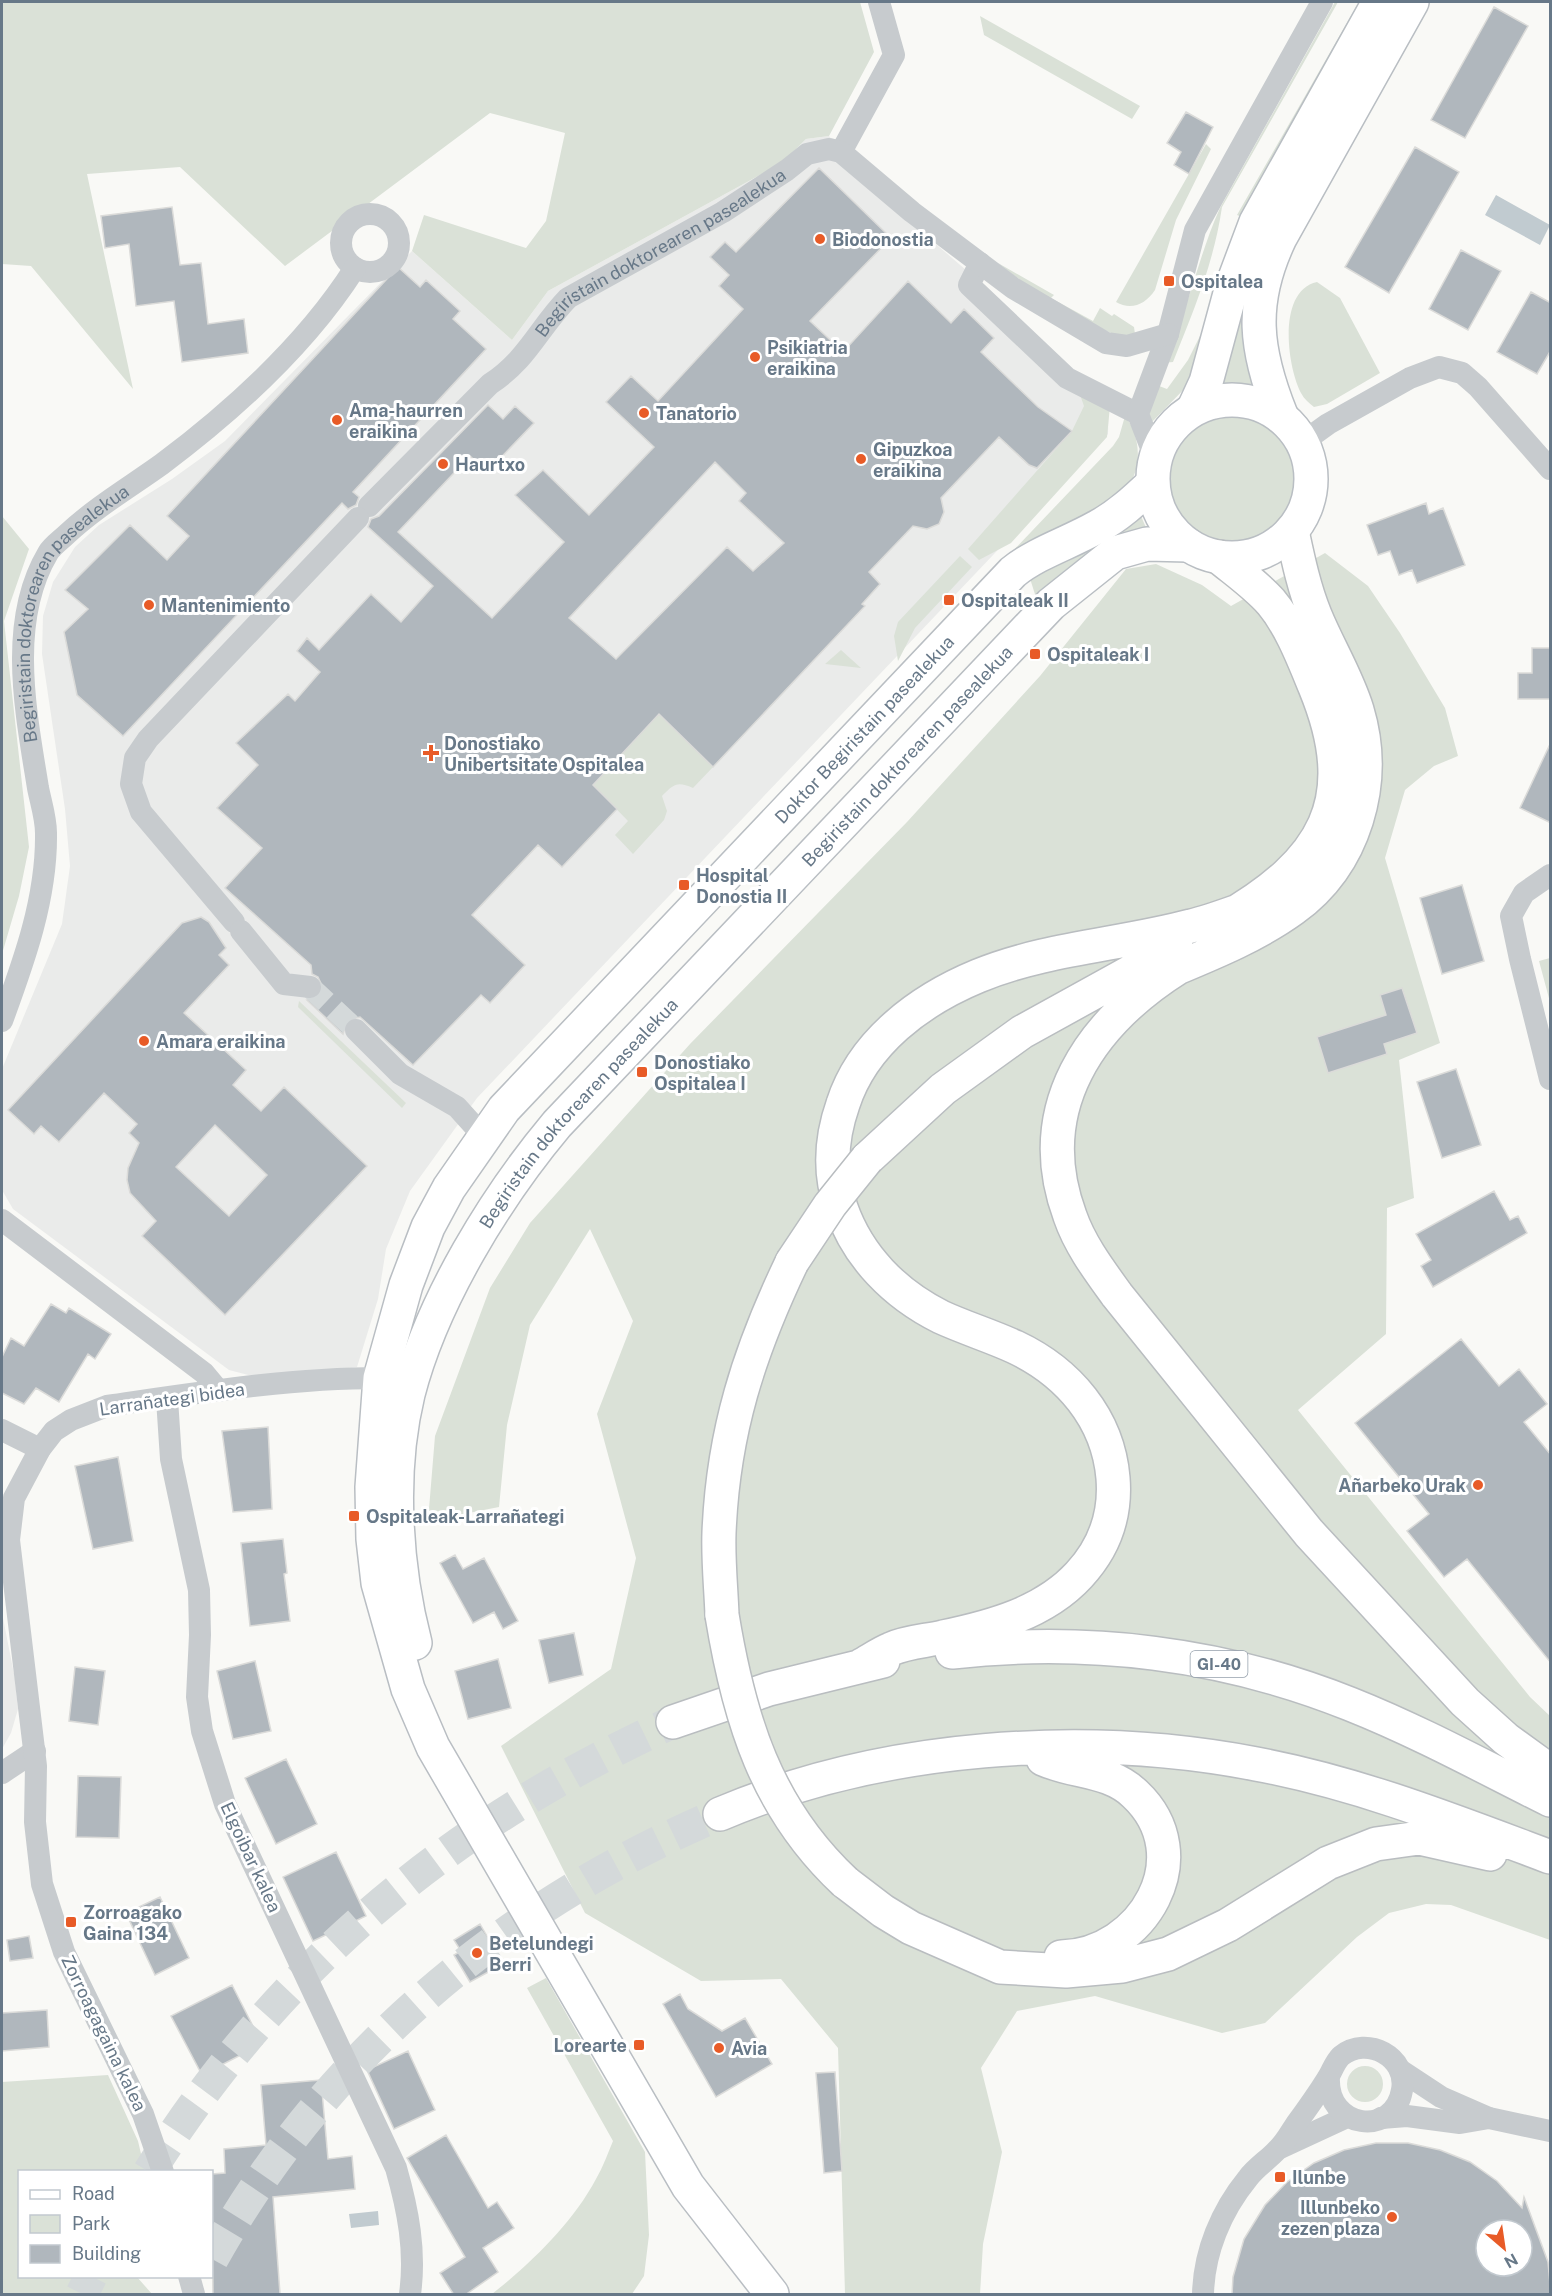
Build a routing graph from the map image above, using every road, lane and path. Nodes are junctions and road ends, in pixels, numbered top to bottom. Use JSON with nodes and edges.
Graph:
{"nodes":[{"id":1,"x":879,"y":2,"type":"edge"},
{"id":2,"x":1322,"y":2,"type":"edge"},
{"id":3,"x":1379,"y":2,"type":"edge"},
{"id":4,"x":1412,"y":2,"type":"edge"},
{"id":5,"x":841,"y":152,"type":"junction"},
{"id":6,"x":980,"y":263,"type":"junction"},
{"id":7,"x":355,"y":268,"type":"dead end"},
{"id":8,"x":1168,"y":334,"type":"junction"},
{"id":9,"x":1194,"y":408,"type":"junction"},
{"id":10,"x":1138,"y":414,"type":"junction"},
{"id":11,"x":1281,"y":415,"type":"junction"},
{"id":12,"x":1303,"y":442,"type":"junction"},
{"id":13,"x":1551,"y":469,"type":"edge"},
{"id":14,"x":1154,"y":471,"type":"junction"},
{"id":15,"x":1292,"y":531,"type":"junction"},
{"id":16,"x":1188,"y":545,"type":"junction"},
{"id":17,"x":1219,"y":557,"type":"junction"},
{"id":18,"x":1551,"y":875,"type":"edge"},
{"id":19,"x":701,"y":901,"type":"joint"},
{"id":20,"x":1241,"y":910,"type":"junction"},
{"id":21,"x":1179,"y":967,"type":"junction"},
{"id":22,"x":309,"y":987,"type":"tunnel mouth"},
{"id":23,"x":2,"y":1021,"type":"edge"},
{"id":24,"x":356,"y":1030,"type":"tunnel mouth"},
{"id":25,"x":970,"y":1069,"type":"junction"},
{"id":26,"x":1551,"y":1079,"type":"edge"},
{"id":27,"x":484,"y":1137,"type":"junction"},
{"id":28,"x":505,"y":1195,"type":"junction"},
{"id":29,"x":2,"y":1220,"type":"edge"},
{"id":30,"x":414,"y":1264,"type":"junction"},
{"id":31,"x":441,"y":1308,"type":"junction"},
{"id":32,"x":426,"y":1343,"type":"junction"},
{"id":33,"x":380,"y":1378,"type":"junction"},
{"id":34,"x":219,"y":1391,"type":"junction"},
{"id":35,"x":167,"y":1399,"type":"junction"},
{"id":36,"x":2,"y":1430,"type":"edge"},
{"id":37,"x":40,"y":1449,"type":"junction"},
{"id":38,"x":397,"y":1498,"type":"junction"},
{"id":39,"x":862,"y":1665,"type":"junction"},
{"id":40,"x":673,"y":1722,"type":"tunnel mouth"},
{"id":41,"x":1020,"y":1747,"type":"junction"},
{"id":42,"x":34,"y":1751,"type":"junction"},
{"id":43,"x":1551,"y":1771,"type":"edge"},
{"id":44,"x":2,"y":1773,"type":"edge"},
{"id":45,"x":1551,"y":1800,"type":"edge"},
{"id":46,"x":720,"y":1814,"type":"tunnel mouth"},
{"id":47,"x":1549,"y":1857,"type":"edge"},
{"id":48,"x":979,"y":1955,"type":"junction"},
{"id":49,"x":1400,"y":2070,"type":"junction"},
{"id":50,"x":1329,"y":2077,"type":"junction"},
{"id":51,"x":1347,"y":2117,"type":"junction"},
{"id":52,"x":1381,"y":2118,"type":"junction"},
{"id":53,"x":1489,"y":2118,"type":"junction"},
{"id":54,"x":1551,"y":2131,"type":"edge"},
{"id":55,"x":1279,"y":2149,"type":"junction"},
{"id":56,"x":162,"y":2170,"type":"edge"},
{"id":57,"x":189,"y":2278,"type":"edge"},
{"id":58,"x":194,"y":2295,"type":"edge"},
{"id":59,"x":410,"y":2295,"type":"edge"},
{"id":60,"x":772,"y":2295,"type":"edge"},
{"id":61,"x":795,"y":2295,"type":"edge"},
{"id":62,"x":1203,"y":2295,"type":"edge"}],
"edges":[{"from":1,"to":5,"type":"street"},
{"from":2,"to":8,"type":"street"},
{"from":3,"to":9,"type":"main road"},
{"from":4,"to":11,"type":"main road"},
{"from":5,"to":6,"type":"street"},
{"from":5,"to":22,"type":"street","name":"Begiristain doktorearen pasealekua"},
{"from":6,"to":8,"type":"street"},
{"from":6,"to":10,"type":"street"},
{"from":7,"to":23,"type":"street","name":"Begiristain doktorearen pasealekua"},
{"from":8,"to":10,"type":"street"},
{"from":9,"to":11,"type":"main road"},
{"from":9,"to":14,"type":"main road"},
{"from":10,"to":14,"type":"street"},
{"from":11,"to":12,"type":"main road"},
{"from":12,"to":13,"type":"street"},
{"from":12,"to":15,"type":"main road"},
{"from":14,"to":16,"type":"main road"},
{"from":14,"to":19,"type":"main road","name":"Doktor Begiristain pasealekua"},
{"from":15,"to":17,"type":"main road"},
{"from":15,"to":21,"type":"main road"},
{"from":16,"to":17,"type":"main road"},
{"from":16,"to":28,"type":"main road","name":"Begiristain doktorearen pasealekua"},
{"from":17,"to":20,"type":"main road"},
{"from":18,"to":26,"type":"street"},
{"from":19,"to":27,"type":"main road","name":"Begiristain doktorearen pasealekua"},
{"from":20,"to":25,"type":"main road"},
{"from":20,"to":39,"type":"main road"},
{"from":21,"to":25,"type":"main road"},
{"from":21,"to":43,"type":"main road"},
{"from":24,"to":27,"type":"street"},
{"from":25,"to":48,"type":"main road","bridge":true},
{"from":27,"to":28,"type":"main road"},
{"from":27,"to":30,"type":"main road","name":"Begiristain doktorearen pasealekua"},
{"from":28,"to":31,"type":"main road","name":"Begiristain doktorearen pasealekua"},
{"from":29,"to":34,"type":"street"},
{"from":30,"to":31,"type":"main road","name":"Begiristain doktorearen pasealekua"},
{"from":30,"to":33,"type":"main road","name":"Begiristain doktorearen pasealekua"},
{"from":31,"to":32,"type":"main road","name":"Begiristain doktorearen pasealekua"},
{"from":32,"to":33,"type":"main road","name":"Begiristain doktorearen pasealekua"},
{"from":32,"to":38,"type":"main road","name":"Begiristain doktorearen pasealekua"},
{"from":33,"to":34,"type":"street","name":"Larrañategi bidea"},
{"from":33,"to":38,"type":"main road","name":"Begiristain doktorearen pasealekua"},
{"from":33,"to":60,"type":"main road","name":"Begiristain doktorearen pasealekua"},
{"from":34,"to":35,"type":"street","name":"Larrañategi bidea"},
{"from":35,"to":37,"type":"street","name":"Larrañategi bidea"},
{"from":35,"to":59,"type":"street","name":"Elgoibar kalea"},
{"from":36,"to":37,"type":"street"},
{"from":37,"to":42,"type":"street","name":"Larrañategi bidea"},
{"from":38,"to":61,"type":"main road","name":"Begiristain doktorearen pasealekua"},
{"from":39,"to":40,"type":"main road","number":"GI-40"},
{"from":39,"to":45,"type":"main road","number":"GI-40"},
{"from":41,"to":46,"type":"main road"},
{"from":41,"to":47,"type":"main road"},
{"from":41,"to":48,"type":"main road"},
{"from":42,"to":44,"type":"street"},
{"from":42,"to":56,"type":"street","name":"Zorroagagaina kalea"},
{"from":47,"to":48,"type":"main road"},
{"from":49,"to":50,"type":"street"},
{"from":49,"to":52,"type":"street"},
{"from":49,"to":53,"type":"street"},
{"from":50,"to":51,"type":"street"},
{"from":50,"to":55,"type":"street"},
{"from":51,"to":52,"type":"street"},
{"from":51,"to":55,"type":"street"},
{"from":52,"to":53,"type":"street"},
{"from":53,"to":54,"type":"street"},
{"from":55,"to":62,"type":"street"},
{"from":57,"to":58,"type":"street"}]}
